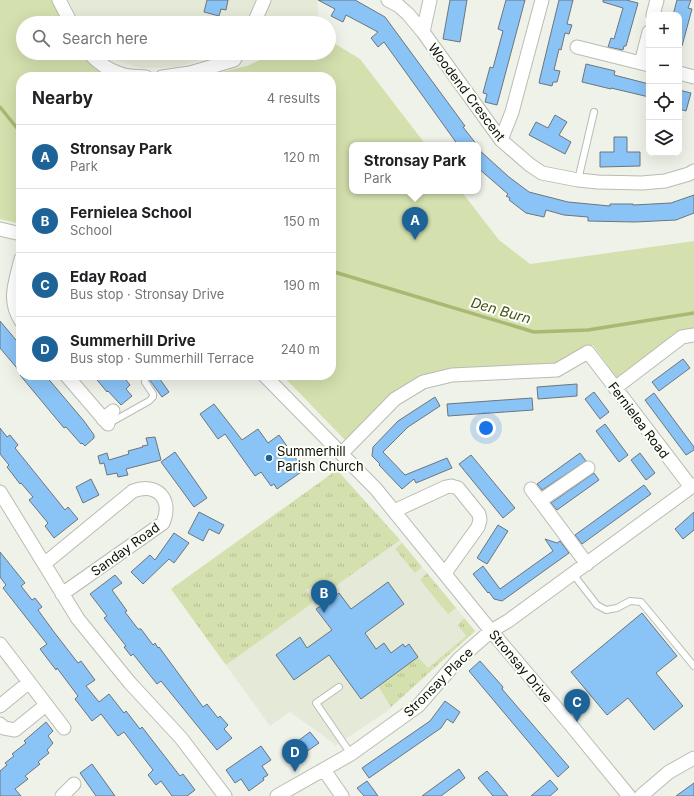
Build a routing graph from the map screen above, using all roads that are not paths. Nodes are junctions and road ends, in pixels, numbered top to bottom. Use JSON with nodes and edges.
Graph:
{"nodes":[{"id":1,"x":59,"y":0,"type":"edge"},
{"id":2,"x":264,"y":0,"type":"edge"},
{"id":3,"x":388,"y":0,"type":"edge"},
{"id":4,"x":430,"y":0,"type":"edge"},
{"id":5,"x":542,"y":0,"type":"edge"},
{"id":6,"x":657,"y":0,"type":"edge"},
{"id":7,"x":654,"y":12,"type":"edge"},
{"id":8,"x":67,"y":16,"type":"edge"},
{"id":9,"x":257,"y":16,"type":"edge"},
{"id":10,"x":423,"y":32,"type":"junction"},
{"id":11,"x":586,"y":46,"type":"dead end"},
{"id":12,"x":647,"y":48,"type":"edge"},
{"id":13,"x":96,"y":60,"type":"edge"},
{"id":14,"x":234,"y":60,"type":"edge"},
{"id":15,"x":645,"y":64,"type":"edge"},
{"id":16,"x":117,"y":72,"type":"edge"},
{"id":17,"x":193,"y":72,"type":"edge"},
{"id":18,"x":682,"y":73,"type":"edge"},
{"id":19,"x":694,"y":75,"type":"edge"},
{"id":20,"x":594,"y":112,"type":"dead end"},
{"id":21,"x":501,"y":140,"type":"junction"},
{"id":22,"x":694,"y":171,"type":"edge"},
{"id":23,"x":578,"y":180,"type":"junction"},
{"id":24,"x":0,"y":229,"type":"edge"},
{"id":25,"x":16,"y":233,"type":"edge"},
{"id":26,"x":16,"y":280,"type":"edge"},
{"id":27,"x":16,"y":310,"type":"edge"},
{"id":28,"x":694,"y":334,"type":"edge"},
{"id":29,"x":71,"y":380,"type":"edge"},
{"id":30,"x":269,"y":380,"type":"edge"},
{"id":31,"x":145,"y":382,"type":"dead end"},
{"id":32,"x":615,"y":388,"type":"junction"},
{"id":33,"x":108,"y":418,"type":"joint"},
{"id":34,"x":342,"y":453,"type":"junction"},
{"id":35,"x":588,"y":468,"type":"dead end"},
{"id":36,"x":692,"y":486,"type":"edge"},
{"id":37,"x":531,"y":489,"type":"dead end"},
{"id":38,"x":0,"y":492,"type":"edge"},
{"id":39,"x":540,"y":501,"type":"junction"},
{"id":40,"x":394,"y":511,"type":"junction"},
{"id":41,"x":44,"y":564,"type":"junction"},
{"id":42,"x":587,"y":564,"type":"junction"},
{"id":43,"x":445,"y":573,"type":"junction"},
{"id":44,"x":573,"y":574,"type":"junction"},
{"id":45,"x":62,"y":594,"type":"junction"},
{"id":46,"x":491,"y":631,"type":"junction"},
{"id":47,"x":0,"y":644,"type":"edge"},
{"id":48,"x":694,"y":666,"type":"edge"},
{"id":49,"x":28,"y":682,"type":"junction"},
{"id":50,"x":338,"y":687,"type":"dead end"},
{"id":51,"x":46,"y":705,"type":"junction"},
{"id":52,"x":0,"y":706,"type":"edge"},
{"id":53,"x":0,"y":724,"type":"edge"},
{"id":54,"x":64,"y":728,"type":"dead end"},
{"id":55,"x":351,"y":754,"type":"junction"},
{"id":56,"x":694,"y":758,"type":"edge"},
{"id":57,"x":324,"y":770,"type":"junction"},
{"id":58,"x":74,"y":784,"type":"dead end"},
{"id":59,"x":62,"y":796,"type":"edge"},
{"id":60,"x":225,"y":796,"type":"edge"},
{"id":61,"x":277,"y":796,"type":"edge"},
{"id":62,"x":342,"y":796,"type":"edge"},
{"id":63,"x":629,"y":796,"type":"edge"},
{"id":64,"x":641,"y":796,"type":"edge"}],
"edges":[{"from":1,"to":8,"type":"street"},
{"from":2,"to":9,"type":"street"},
{"from":3,"to":10,"type":"street","name":"Woodend Crescent"},
{"from":4,"to":10,"type":"street"},
{"from":5,"to":21,"type":"street"},
{"from":6,"to":7,"type":"street"},
{"from":10,"to":21,"type":"street","name":"Woodend Crescent"},
{"from":11,"to":15,"type":"street"},
{"from":12,"to":15,"type":"street"},
{"from":13,"to":16,"type":"street"},
{"from":14,"to":17,"type":"street"},
{"from":18,"to":19,"type":"street"},
{"from":20,"to":23,"type":"lane"},
{"from":21,"to":23,"type":"street","name":"Woodend Crescent"},
{"from":22,"to":23,"type":"street","name":"Woodend Crescent"},
{"from":24,"to":25,"type":"street"},
{"from":26,"to":27,"type":"street"},
{"from":28,"to":32,"type":"street"},
{"from":29,"to":33,"type":"street"},
{"from":30,"to":34,"type":"street","name":"Stronsay Drive"},
{"from":31,"to":33,"type":"lane"},
{"from":32,"to":34,"type":"street","name":"Fernielea Road"},
{"from":32,"to":36,"type":"street","name":"Fernielea Road"},
{"from":34,"to":40,"type":"street","name":"Stronsay Drive"},
{"from":35,"to":39,"type":"street"},
{"from":36,"to":42,"type":"street","name":"Stronsay Place"},
{"from":37,"to":39,"type":"street"},
{"from":38,"to":41,"type":"street"},
{"from":39,"to":42,"type":"street"},
{"from":40,"to":43,"type":"street","name":"Stronsay Drive"},
{"from":40,"to":43,"type":"street"},
{"from":41,"to":45,"type":"street"},
{"from":41,"to":45,"type":"street","name":"Sanday Road"},
{"from":42,"to":44,"type":"street","name":"Stronsay Place"},
{"from":43,"to":46,"type":"street","name":"Stronsay Drive"},
{"from":44,"to":46,"type":"street","name":"Stronsay Place"},
{"from":44,"to":48,"type":"lane"},
{"from":45,"to":60,"type":"street"},
{"from":46,"to":55,"type":"street","name":"Stronsay Place"},
{"from":46,"to":63,"type":"street","name":"Stronsay Drive"},
{"from":47,"to":49,"type":"street"},
{"from":49,"to":51,"type":"street"},
{"from":49,"to":52,"type":"street"},
{"from":50,"to":55,"type":"lane"},
{"from":51,"to":53,"type":"street"},
{"from":51,"to":54,"type":"street"},
{"from":55,"to":57,"type":"street","name":"Stronsay Place"},
{"from":56,"to":64,"type":"street"},
{"from":57,"to":61,"type":"street","name":"Stronsay Place"},
{"from":57,"to":62,"type":"street"},
{"from":58,"to":59,"type":"street"}]}
